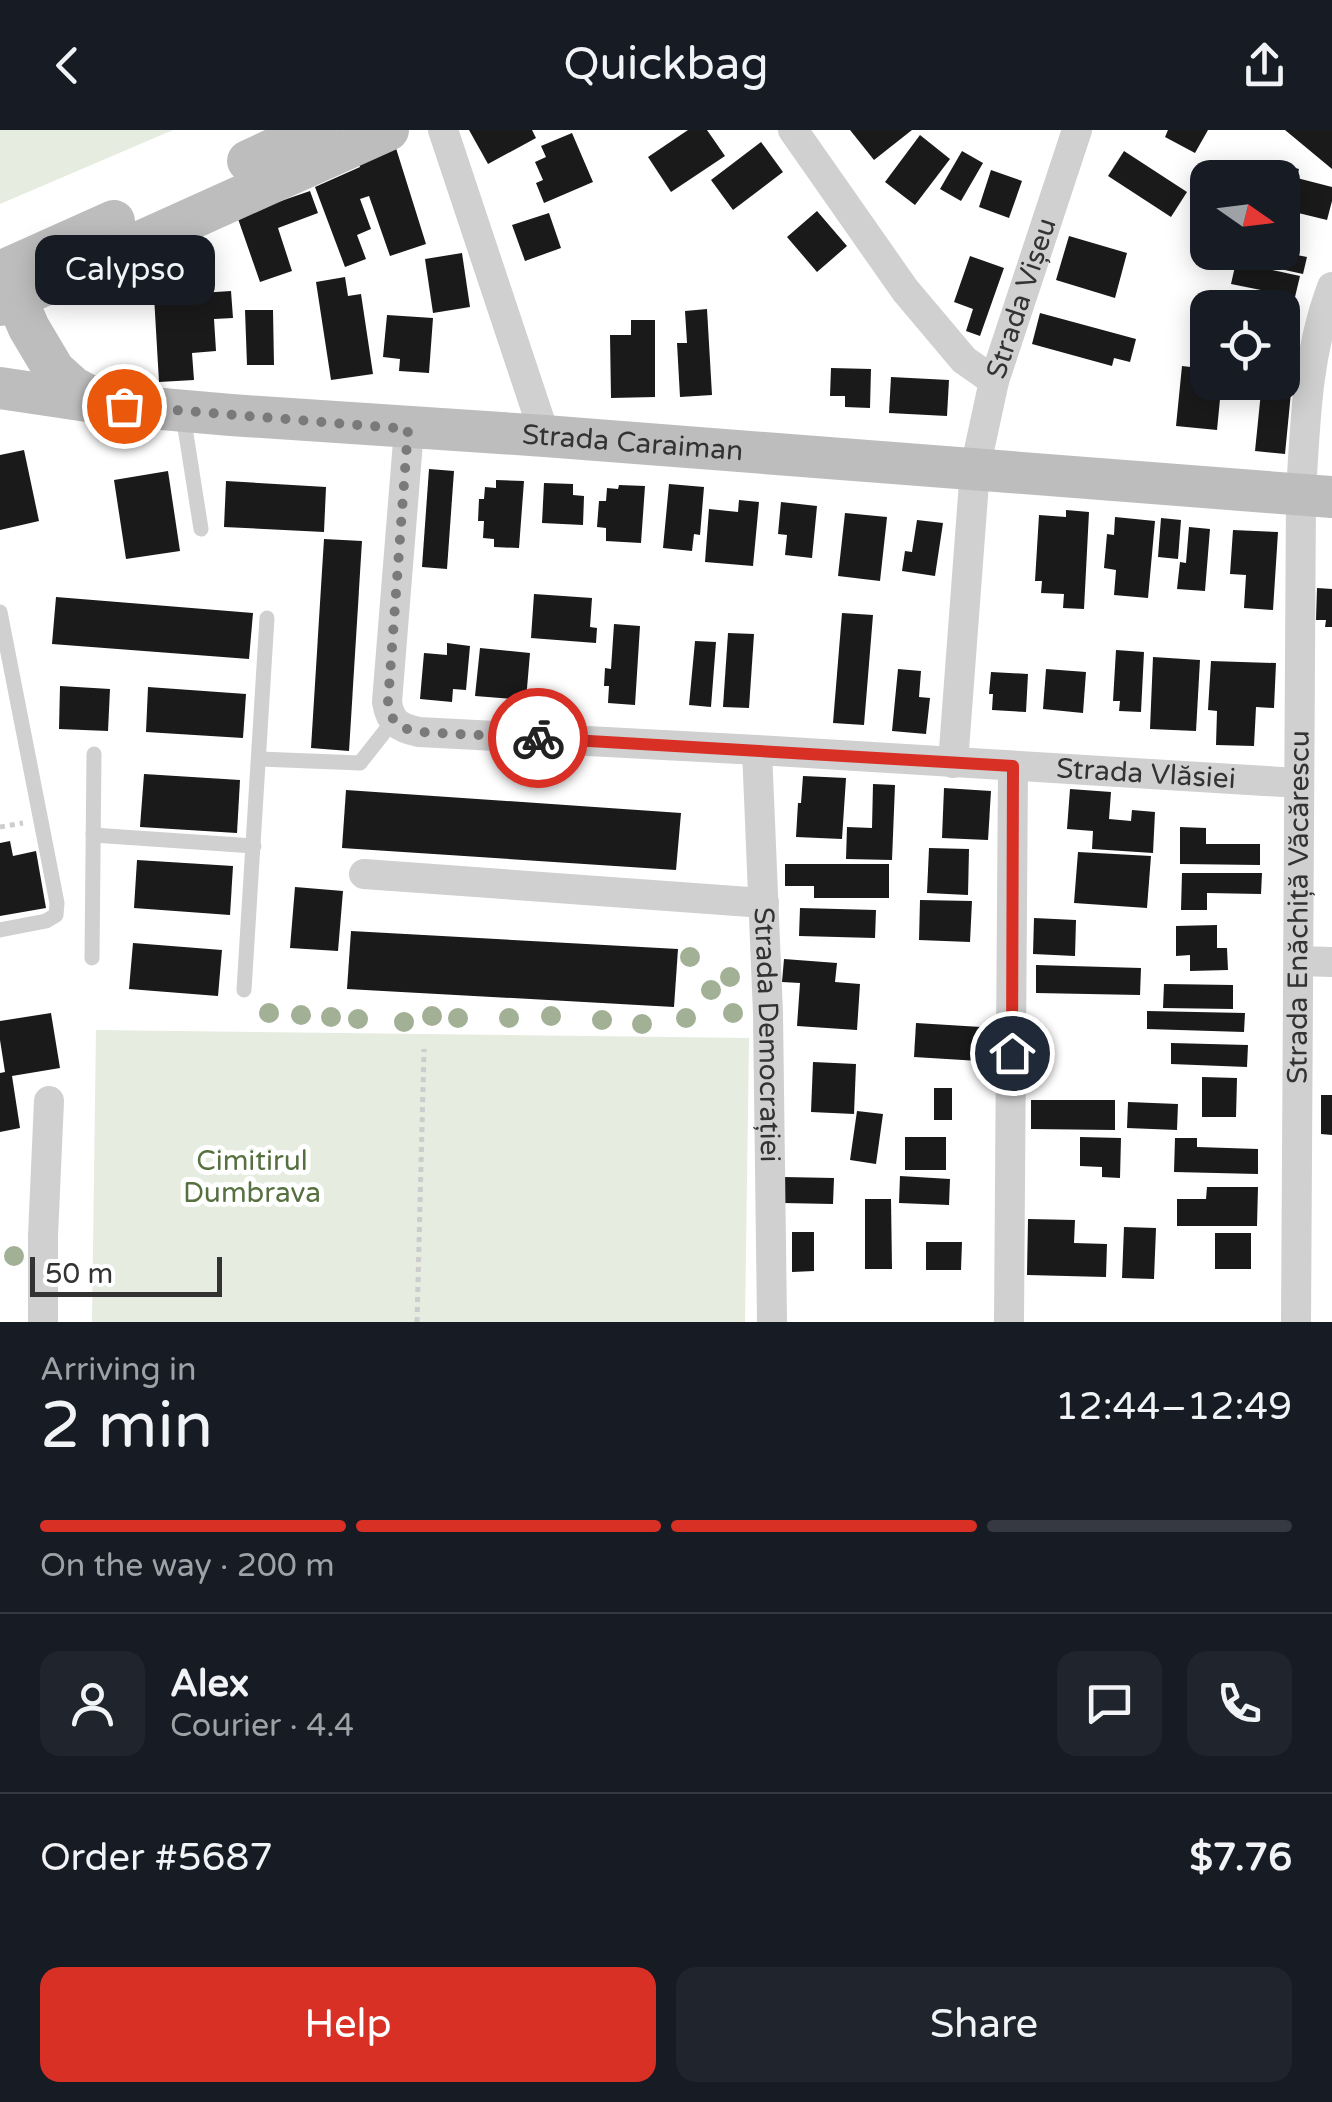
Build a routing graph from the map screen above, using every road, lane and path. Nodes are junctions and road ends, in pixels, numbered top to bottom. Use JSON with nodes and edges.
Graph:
{"nodes":[{"id":1,"x":315,"y":130,"type":"edge"},
{"id":2,"x":388,"y":130,"type":"edge"},
{"id":3,"x":443,"y":130,"type":"edge"},
{"id":4,"x":793,"y":130,"type":"edge"},
{"id":5,"x":1076,"y":130,"type":"edge"},
{"id":6,"x":5,"y":287,"type":"edge"},
{"id":7,"x":1332,"y":287,"type":"edge"},
{"id":8,"x":994,"y":381,"type":"junction"},
{"id":9,"x":0,"y":388,"type":"edge"},
{"id":10,"x":104,"y":404,"type":"junction"},
{"id":11,"x":182,"y":411,"type":"junction"},
{"id":12,"x":408,"y":429,"type":"junction"},
{"id":13,"x":545,"y":436,"type":"junction"},
{"id":14,"x":975,"y":470,"type":"junction"},
{"id":15,"x":1317,"y":495,"type":"edge"},
{"id":16,"x":202,"y":529,"type":"dead end"},
{"id":17,"x":0,"y":612,"type":"edge"},
{"id":18,"x":268,"y":618,"type":"dead end"},
{"id":19,"x":393,"y":721,"type":"junction"},
{"id":20,"x":757,"y":750,"type":"junction"},
{"id":21,"x":94,"y":754,"type":"dead end"},
{"id":22,"x":260,"y":760,"type":"junction"},
{"id":23,"x":952,"y":762,"type":"junction"},
{"id":24,"x":1013,"y":766,"type":"junction"},
{"id":25,"x":1298,"y":783,"type":"junction"},
{"id":26,"x":93,"y":834,"type":"junction"},
{"id":27,"x":254,"y":846,"type":"junction"},
{"id":28,"x":364,"y":874,"type":"dead end"},
{"id":29,"x":764,"y":903,"type":"junction"},
{"id":30,"x":0,"y":930,"type":"edge"},
{"id":31,"x":92,"y":958,"type":"dead end"},
{"id":32,"x":1299,"y":962,"type":"junction"},
{"id":33,"x":1332,"y":962,"type":"edge"},
{"id":34,"x":244,"y":990,"type":"dead end"},
{"id":35,"x":424,"y":1049,"type":"dead end"},
{"id":36,"x":49,"y":1101,"type":"dead end"},
{"id":37,"x":43,"y":1322,"type":"edge"},
{"id":38,"x":417,"y":1322,"type":"edge"},
{"id":39,"x":772,"y":1322,"type":"edge"},
{"id":40,"x":1010,"y":1322,"type":"edge"},
{"id":41,"x":1296,"y":1322,"type":"edge"}],
"edges":[{"from":1,"to":6,"type":"main road"},
{"from":2,"to":6,"type":"main road"},
{"from":3,"to":13,"type":"street"},
{"from":4,"to":8,"type":"street"},
{"from":5,"to":8,"type":"street","name":"Strada Vișeu"},
{"from":6,"to":10,"type":"main road","name":"Strada Caraiman"},
{"from":7,"to":15,"type":"street","name":"Strada Enăchiță Văcărescu"},
{"from":8,"to":14,"type":"street","name":"Strada Vișeu"},
{"from":9,"to":10,"type":"main road"},
{"from":10,"to":11,"type":"main road","name":"Strada Caraiman"},
{"from":11,"to":12,"type":"main road","name":"Strada Caraiman"},
{"from":11,"to":16,"type":"lane"},
{"from":12,"to":13,"type":"main road","name":"Strada Caraiman"},
{"from":12,"to":19,"type":"street"},
{"from":13,"to":14,"type":"main road","name":"Strada Caraiman"},
{"from":14,"to":15,"type":"main road","name":"Strada Caraiman"},
{"from":14,"to":23,"type":"street","name":"Strada Vișeu"},
{"from":15,"to":25,"type":"street","name":"Strada Enăchiță Văcărescu"},
{"from":17,"to":30,"type":"lane"},
{"from":18,"to":22,"type":"lane"},
{"from":19,"to":20,"type":"street","name":"Strada Vlăsiei"},
{"from":19,"to":22,"type":"lane"},
{"from":20,"to":23,"type":"street","name":"Strada Vlăsiei"},
{"from":20,"to":29,"type":"street","name":"Strada Democrației"},
{"from":21,"to":26,"type":"lane"},
{"from":22,"to":27,"type":"lane"},
{"from":23,"to":24,"type":"street","name":"Strada Vlăsiei"},
{"from":24,"to":25,"type":"street","name":"Strada Vlăsiei"},
{"from":24,"to":40,"type":"street"},
{"from":25,"to":32,"type":"street","name":"Strada Enăchiță Văcărescu"},
{"from":26,"to":27,"type":"lane"},
{"from":26,"to":31,"type":"lane"},
{"from":27,"to":34,"type":"lane"},
{"from":28,"to":29,"type":"street"},
{"from":29,"to":39,"type":"street","name":"Strada Democrației"},
{"from":32,"to":33,"type":"street"},
{"from":32,"to":41,"type":"street","name":"Strada Enăchiță Văcărescu"},
{"from":35,"to":38,"type":"path"},
{"from":36,"to":37,"type":"street"}]}
